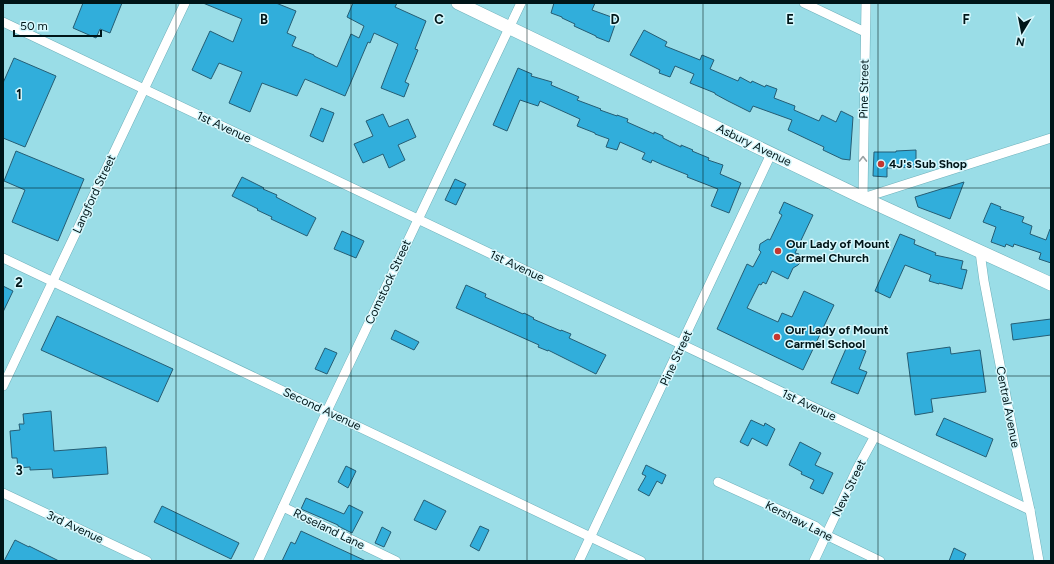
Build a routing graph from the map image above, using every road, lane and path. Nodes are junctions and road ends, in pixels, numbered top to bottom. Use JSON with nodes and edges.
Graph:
{"nodes":[{"id":1,"x":185,"y":3,"type":"edge"},
{"id":2,"x":458,"y":3,"type":"edge"},
{"id":3,"x":521,"y":3,"type":"edge"},
{"id":4,"x":804,"y":3,"type":"edge"},
{"id":5,"x":866,"y":3,"type":"edge"},
{"id":6,"x":3,"y":22,"type":"edge"},
{"id":7,"x":509,"y":27,"type":"junction"},
{"id":8,"x":865,"y":32,"type":"junction"},
{"id":9,"x":144,"y":89,"type":"junction"},
{"id":10,"x":1051,"y":138,"type":"edge"},
{"id":11,"x":771,"y":154,"type":"junction"},
{"id":12,"x":863,"y":198,"type":"junction"},
{"id":13,"x":418,"y":219,"type":"junction"},
{"id":14,"x":980,"y":252,"type":"junction"},
{"id":15,"x":3,"y":258,"type":"edge"},
{"id":16,"x":53,"y":282,"type":"junction"},
{"id":17,"x":1051,"y":284,"type":"edge"},
{"id":18,"x":682,"y":344,"type":"junction"},
{"id":19,"x":3,"y":386,"type":"edge"},
{"id":20,"x":327,"y":412,"type":"junction"},
{"id":21,"x":874,"y":436,"type":"junction"},
{"id":22,"x":718,"y":482,"type":"dead end"},
{"id":23,"x":3,"y":493,"type":"edge"},
{"id":24,"x":283,"y":507,"type":"junction"},
{"id":25,"x":1030,"y":510,"type":"junction"},
{"id":26,"x":826,"y":535,"type":"junction"},
{"id":27,"x":591,"y":537,"type":"junction"},
{"id":28,"x":147,"y":561,"type":"edge"},
{"id":29,"x":258,"y":561,"type":"edge"},
{"id":30,"x":396,"y":561,"type":"edge"},
{"id":31,"x":579,"y":561,"type":"edge"},
{"id":32,"x":641,"y":561,"type":"edge"},
{"id":33,"x":814,"y":561,"type":"edge"},
{"id":34,"x":880,"y":561,"type":"edge"},
{"id":35,"x":1039,"y":561,"type":"edge"}],
"edges":[{"from":1,"to":9,"type":"street","name":"Langford Street"},
{"from":2,"to":7,"type":"main road","name":"Asbury Avenue"},
{"from":3,"to":7,"type":"street","name":"Comstock Street"},
{"from":4,"to":8,"type":"street"},
{"from":5,"to":8,"type":"street","name":"Pine Street"},
{"from":6,"to":9,"type":"street","name":"1st Avenue"},
{"from":7,"to":11,"type":"main road","name":"Asbury Avenue"},
{"from":7,"to":13,"type":"street","name":"Comstock Street"},
{"from":12,"to":8,"type":"street","name":"Pine Street","one_way":true},
{"from":9,"to":13,"type":"street","name":"1st Avenue"},
{"from":9,"to":16,"type":"street","name":"Langford Street"},
{"from":10,"to":12,"type":"street"},
{"from":11,"to":12,"type":"main road","name":"Asbury Avenue"},
{"from":11,"to":18,"type":"street","name":"Pine Street"},
{"from":12,"to":14,"type":"main road","name":"Asbury Avenue"},
{"from":13,"to":18,"type":"street","name":"1st Avenue"},
{"from":13,"to":20,"type":"street","name":"Comstock Street"},
{"from":14,"to":17,"type":"main road","name":"Asbury Avenue"},
{"from":14,"to":25,"type":"street","name":"Central Avenue"},
{"from":15,"to":16,"type":"street","name":"Second Avenue"},
{"from":16,"to":19,"type":"street","name":"Langford Street"},
{"from":16,"to":20,"type":"street","name":"Second Avenue"},
{"from":18,"to":21,"type":"street","name":"1st Avenue"},
{"from":18,"to":27,"type":"street","name":"Pine Street"},
{"from":20,"to":24,"type":"street","name":"Comstock Street"},
{"from":20,"to":27,"type":"street","name":"Second Avenue"},
{"from":21,"to":25,"type":"street","name":"1st Avenue"},
{"from":21,"to":26,"type":"street","name":"New Street"},
{"from":22,"to":26,"type":"street","name":"Kershaw Lane"},
{"from":23,"to":28,"type":"street","name":"3rd Avenue"},
{"from":24,"to":29,"type":"street","name":"Comstock Street"},
{"from":24,"to":30,"type":"street","name":"Roseland Lane"},
{"from":25,"to":35,"type":"street","name":"Central Avenue"},
{"from":26,"to":33,"type":"street","name":"New Street"},
{"from":26,"to":34,"type":"street","name":"Kershaw Lane"},
{"from":27,"to":31,"type":"street","name":"Pine Street"},
{"from":27,"to":32,"type":"street","name":"Second Avenue"}]}
